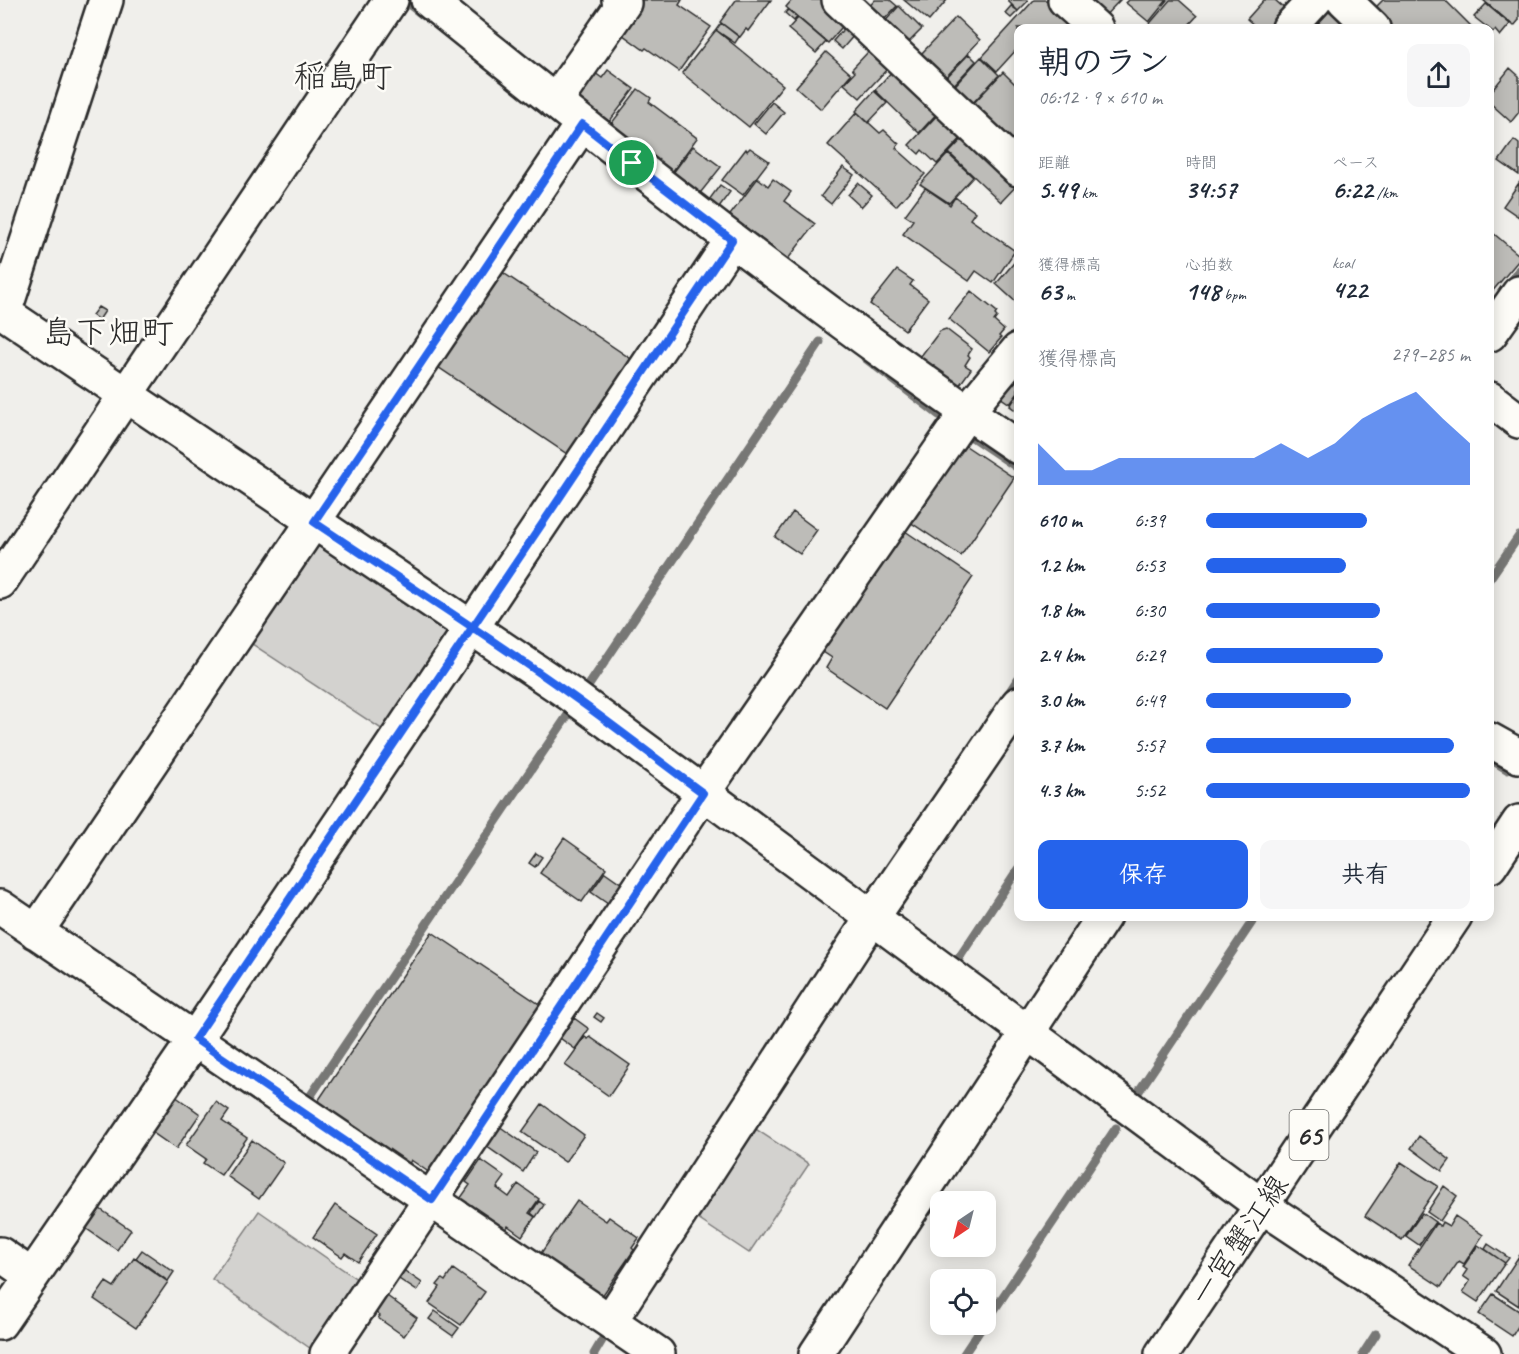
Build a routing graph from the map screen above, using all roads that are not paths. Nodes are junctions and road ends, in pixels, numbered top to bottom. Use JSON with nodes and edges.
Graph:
{"nodes":[{"id":1,"x":106,"y":0,"type":"edge"},
{"id":2,"x":391,"y":0,"type":"edge"},
{"id":3,"x":428,"y":0,"type":"edge"},
{"id":4,"x":619,"y":0,"type":"edge"},
{"id":5,"x":838,"y":0,"type":"edge"},
{"id":6,"x":1065,"y":0,"type":"edge"},
{"id":7,"x":1316,"y":0,"type":"edge"},
{"id":8,"x":1344,"y":0,"type":"edge"},
{"id":9,"x":1092,"y":24,"type":"edge"},
{"id":10,"x":1293,"y":24,"type":"edge"},
{"id":11,"x":1369,"y":24,"type":"edge"},
{"id":12,"x":555,"y":102,"type":"junction"},
{"id":13,"x":582,"y":124,"type":"junction"},
{"id":14,"x":1014,"y":165,"type":"edge"},
{"id":15,"x":732,"y":240,"type":"junction"},
{"id":16,"x":1519,"y":292,"type":"edge"},
{"id":17,"x":2,"y":311,"type":"edge"},
{"id":18,"x":1494,"y":328,"type":"edge"},
{"id":19,"x":1014,"y":355,"type":"edge"},
{"id":20,"x":126,"y":395,"type":"junction"},
{"id":21,"x":1494,"y":402,"type":"edge"},
{"id":22,"x":967,"y":412,"type":"junction"},
{"id":23,"x":1519,"y":421,"type":"edge"},
{"id":24,"x":1014,"y":444,"type":"edge"},
{"id":25,"x":314,"y":522,"type":"junction"},
{"id":26,"x":0,"y":582,"type":"edge"},
{"id":27,"x":472,"y":628,"type":"junction"},
{"id":28,"x":1014,"y":710,"type":"edge"},
{"id":29,"x":1494,"y":742,"type":"edge"},
{"id":30,"x":1519,"y":756,"type":"edge"},
{"id":31,"x":703,"y":793,"type":"junction"},
{"id":32,"x":1519,"y":822,"type":"edge"},
{"id":33,"x":1494,"y":860,"type":"edge"},
{"id":34,"x":0,"y":907,"type":"edge"},
{"id":35,"x":872,"y":918,"type":"junction"},
{"id":36,"x":1101,"y":921,"type":"edge"},
{"id":37,"x":1452,"y":921,"type":"edge"},
{"id":38,"x":36,"y":932,"type":"junction"},
{"id":39,"x":1027,"y":1033,"type":"junction"},
{"id":40,"x":195,"y":1039,"type":"junction"},
{"id":41,"x":432,"y":1200,"type":"junction"},
{"id":42,"x":1262,"y":1206,"type":"junction"},
{"id":43,"x":0,"y":1254,"type":"edge"},
{"id":44,"x":32,"y":1276,"type":"junction"},
{"id":45,"x":610,"y":1322,"type":"junction"},
{"id":46,"x":0,"y":1323,"type":"edge"},
{"id":47,"x":327,"y":1354,"type":"edge"},
{"id":48,"x":658,"y":1354,"type":"edge"},
{"id":49,"x":816,"y":1354,"type":"edge"},
{"id":50,"x":1162,"y":1354,"type":"edge"},
{"id":51,"x":1484,"y":1354,"type":"edge"}],
"edges":[{"from":1,"to":17,"type":"street"},
{"from":2,"to":20,"type":"street"},
{"from":3,"to":12,"type":"street"},
{"from":4,"to":12,"type":"street"},
{"from":5,"to":14,"type":"street"},
{"from":6,"to":9,"type":"street"},
{"from":7,"to":10,"type":"street"},
{"from":8,"to":11,"type":"street"},
{"from":12,"to":13,"type":"street"},
{"from":13,"to":15,"type":"street"},
{"from":13,"to":25,"type":"street"},
{"from":15,"to":22,"type":"street"},
{"from":15,"to":27,"type":"street"},
{"from":16,"to":18,"type":"street"},
{"from":17,"to":20,"type":"street"},
{"from":19,"to":22,"type":"street"},
{"from":20,"to":25,"type":"street"},
{"from":20,"to":26,"type":"street"},
{"from":21,"to":23,"type":"street"},
{"from":22,"to":24,"type":"street"},
{"from":22,"to":31,"type":"street"},
{"from":25,"to":27,"type":"street"},
{"from":25,"to":38,"type":"street"},
{"from":27,"to":31,"type":"street"},
{"from":27,"to":40,"type":"street"},
{"from":28,"to":35,"type":"street"},
{"from":29,"to":30,"type":"street"},
{"from":31,"to":35,"type":"street"},
{"from":31,"to":41,"type":"street"},
{"from":32,"to":33,"type":"street"},
{"from":34,"to":38,"type":"street"},
{"from":35,"to":39,"type":"street"},
{"from":35,"to":45,"type":"street"},
{"from":36,"to":39,"type":"street"},
{"from":37,"to":42,"type":"street","name":"一宮蟹江線","number":"65"},
{"from":38,"to":40,"type":"street"},
{"from":39,"to":42,"type":"street"},
{"from":39,"to":49,"type":"street"},
{"from":40,"to":41,"type":"street"},
{"from":40,"to":44,"type":"street"},
{"from":41,"to":45,"type":"street"},
{"from":41,"to":47,"type":"street"},
{"from":42,"to":50,"type":"street","name":"一宮蟹江線","number":"65"},
{"from":42,"to":51,"type":"street"},
{"from":43,"to":44,"type":"street"},
{"from":44,"to":46,"type":"street"},
{"from":45,"to":48,"type":"street"}]}
